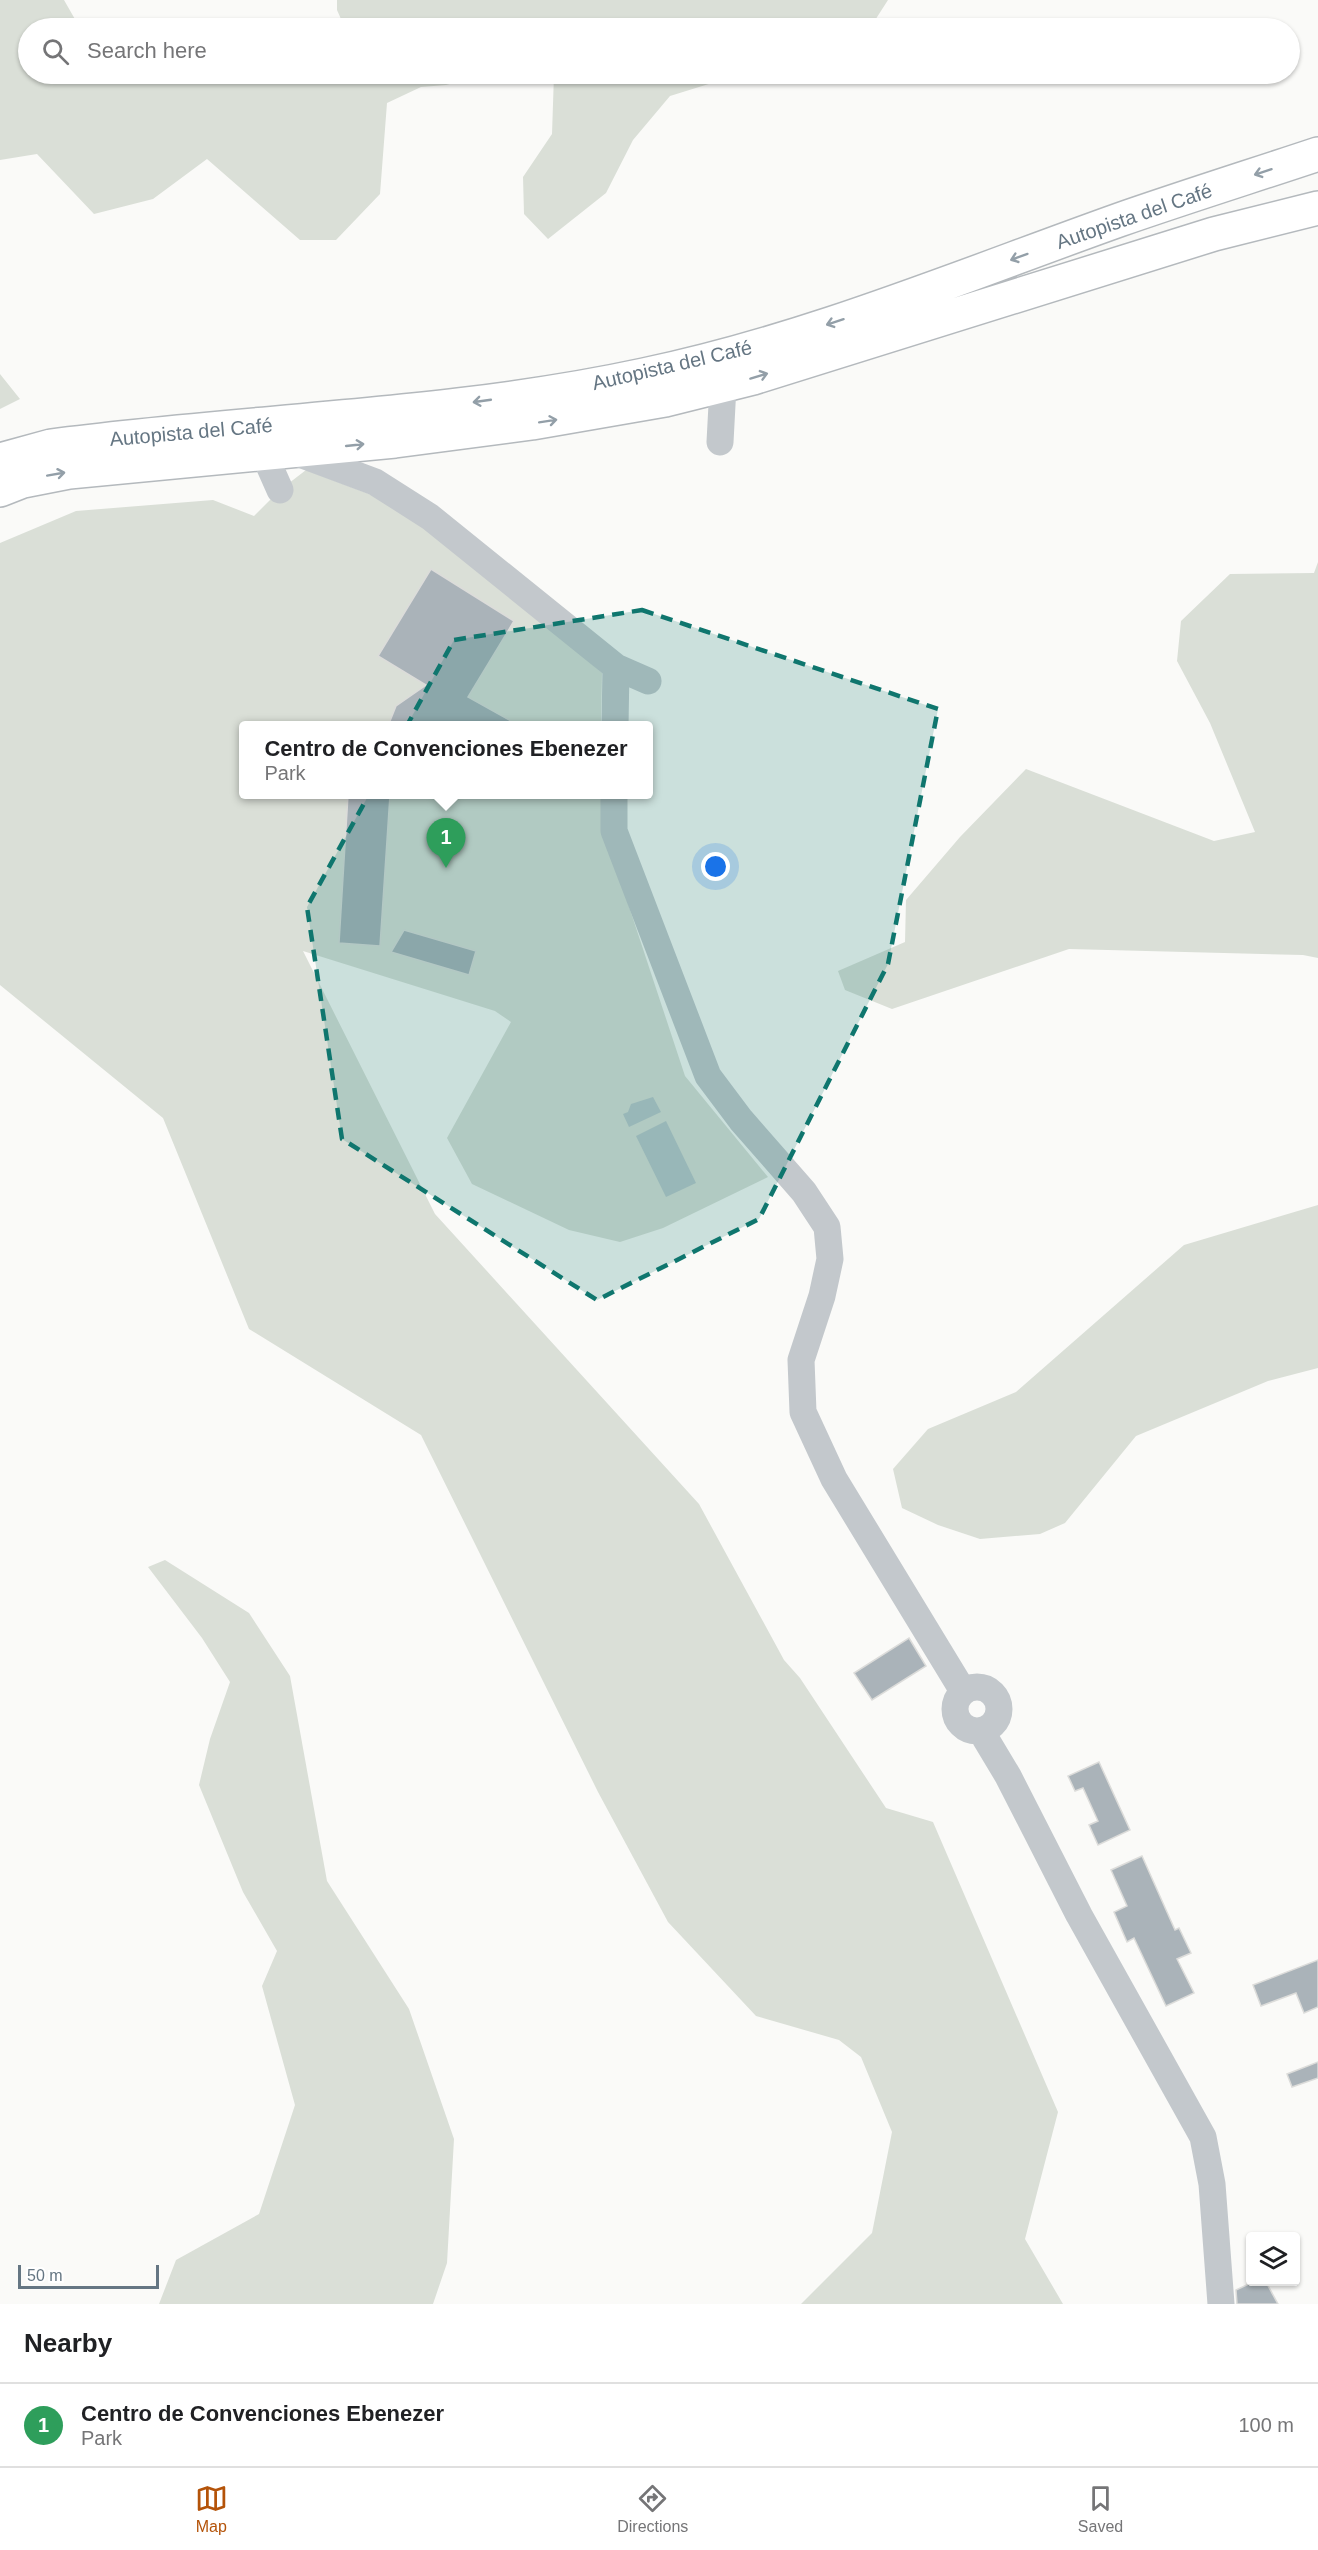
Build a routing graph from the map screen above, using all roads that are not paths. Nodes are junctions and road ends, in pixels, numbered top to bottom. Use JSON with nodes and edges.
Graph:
{"nodes":[{"id":1,"x":1318,"y":154,"type":"edge"},
{"id":2,"x":1318,"y":208,"type":"edge"},
{"id":3,"x":723,"y":386,"type":"junction"},
{"id":4,"x":103,"y":439,"type":"junction"},
{"id":5,"x":720,"y":442,"type":"dead end"},
{"id":6,"x":0,"y":448,"type":"edge"},
{"id":7,"x":278,"y":453,"type":"junction"},
{"id":8,"x":0,"y":482,"type":"edge"},
{"id":9,"x":280,"y":490,"type":"dead end"},
{"id":10,"x":616,"y":667,"type":"junction"},
{"id":11,"x":648,"y":681,"type":"dead end"},
{"id":12,"x":615,"y":721,"type":"edge"},
{"id":13,"x":614,"y":799,"type":"edge"},
{"id":14,"x":1221,"y":2304,"type":"edge"}],
"edges":[{"from":1,"to":4,"type":"highway","name":"Autopista del Café","one_way":true},
{"from":3,"to":2,"type":"highway","name":"Autopista del Café","one_way":true},
{"from":3,"to":5,"type":"street"},
{"from":7,"to":3,"type":"highway","name":"Autopista del Café","one_way":true},
{"from":4,"to":6,"type":"highway"},
{"from":4,"to":8,"type":"highway","name":"Autopista del Café"},
{"from":8,"to":7,"type":"highway","name":"Autopista del Café","one_way":true},
{"from":7,"to":9,"type":"street"},
{"from":7,"to":10,"type":"street"},
{"from":10,"to":11,"type":"street"},
{"from":10,"to":12,"type":"street"},
{"from":13,"to":14,"type":"street"}]}
